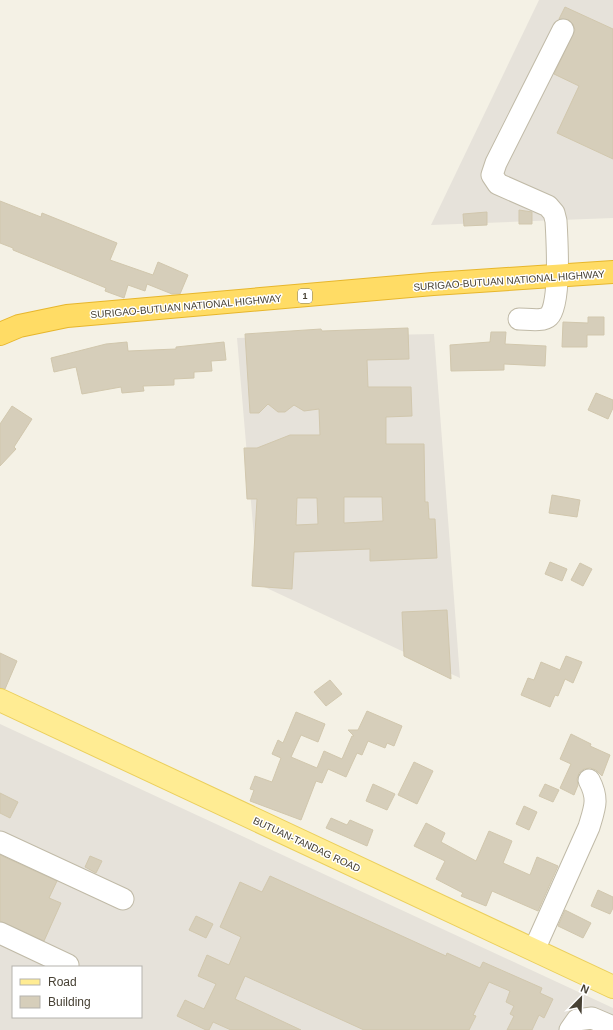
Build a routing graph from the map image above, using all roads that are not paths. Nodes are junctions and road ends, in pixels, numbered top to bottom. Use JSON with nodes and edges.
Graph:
{"nodes":[{"id":1,"x":563,"y":30,"type":"dead end"},
{"id":2,"x":613,"y":272,"type":"edge"},
{"id":3,"x":558,"y":276,"type":"junction"},
{"id":4,"x":519,"y":319,"type":"dead end"},
{"id":5,"x":0,"y":334,"type":"edge"},
{"id":6,"x":0,"y":700,"type":"edge"},
{"id":7,"x":589,"y":780,"type":"dead end"},
{"id":8,"x":0,"y":842,"type":"edge"},
{"id":9,"x":123,"y":899,"type":"dead end"},
{"id":10,"x":0,"y":933,"type":"edge"},
{"id":11,"x":534,"y":950,"type":"junction"},
{"id":12,"x":68,"y":965,"type":"dead end"},
{"id":13,"x":613,"y":987,"type":"edge"},
{"id":14,"x":613,"y":1027,"type":"edge"},
{"id":15,"x":570,"y":1030,"type":"edge"}],
"edges":[{"from":1,"to":3,"type":"lane"},
{"from":2,"to":3,"type":"highway","name":"SURIGAO-BUTUAN NATIONAL HIGHWAY","number":"1"},
{"from":3,"to":4,"type":"lane"},
{"from":3,"to":5,"type":"highway","name":"SURIGAO-BUTUAN NATIONAL HIGHWAY","number":"1"},
{"from":6,"to":11,"type":"main road","name":"BUTUAN-TANDAG ROAD"},
{"from":7,"to":11,"type":"lane"},
{"from":8,"to":9,"type":"lane"},
{"from":10,"to":12,"type":"lane"},
{"from":11,"to":13,"type":"main road","name":"BUTUAN-TANDAG ROAD"},
{"from":14,"to":15,"type":"lane"}]}
